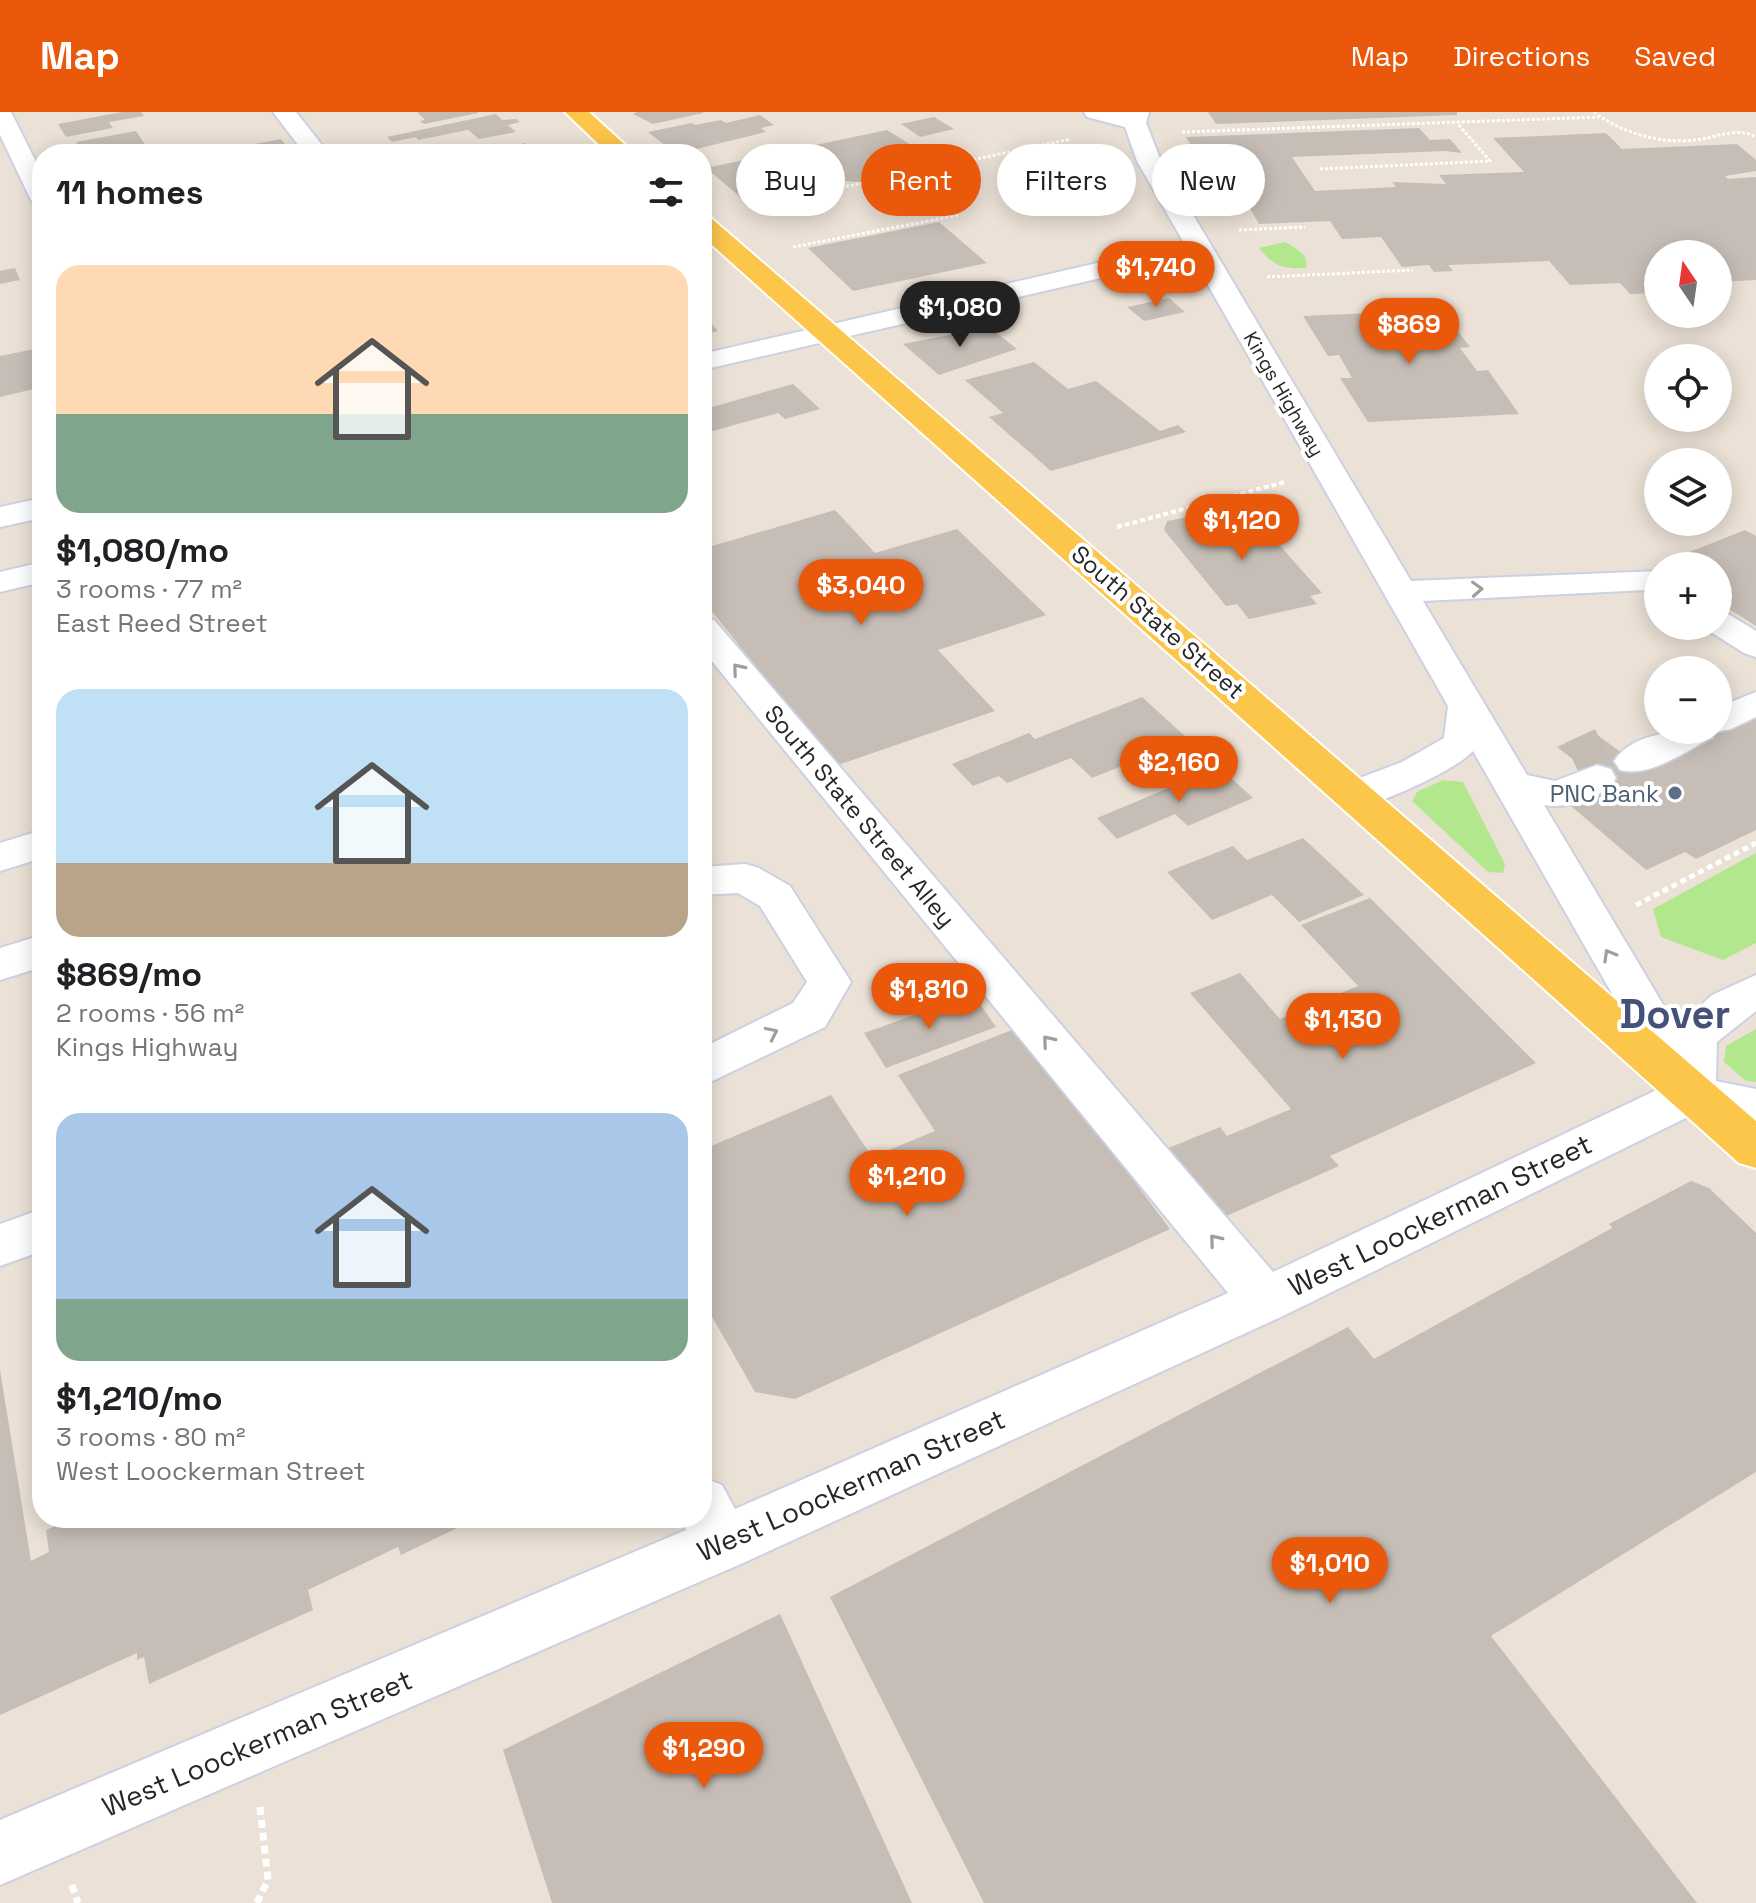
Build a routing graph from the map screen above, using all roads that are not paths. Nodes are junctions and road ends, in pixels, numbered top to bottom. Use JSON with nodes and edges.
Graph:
{"nodes":[{"id":1,"x":0,"y":112,"type":"edge"},
{"id":2,"x":284,"y":112,"type":"edge"},
{"id":3,"x":576,"y":112,"type":"edge"},
{"id":4,"x":1095,"y":112,"type":"edge"},
{"id":5,"x":1137,"y":118,"type":"edge"},
{"id":6,"x":309,"y":144,"type":"edge"},
{"id":7,"x":612,"y":144,"type":"edge"},
{"id":8,"x":32,"y":178,"type":"edge"},
{"id":9,"x":712,"y":232,"type":"edge"},
{"id":10,"x":1200,"y":247,"type":"junction"},
{"id":11,"x":827,"y":333,"type":"junction"},
{"id":12,"x":712,"y":360,"type":"edge"},
{"id":13,"x":32,"y":510,"type":"edge"},
{"id":14,"x":0,"y":517,"type":"edge"},
{"id":15,"x":32,"y":574,"type":"edge"},
{"id":16,"x":1644,"y":580,"type":"edge"},
{"id":17,"x":0,"y":582,"type":"edge"},
{"id":18,"x":1399,"y":592,"type":"junction"},
{"id":19,"x":1732,"y":631,"type":"edge"},
{"id":20,"x":712,"y":639,"type":"edge"},
{"id":21,"x":1756,"y":646,"type":"edge"},
{"id":22,"x":1756,"y":676,"type":"edge"},
{"id":23,"x":1732,"y":687,"type":"edge"},
{"id":24,"x":1756,"y":703,"type":"edge"},
{"id":25,"x":1465,"y":707,"type":"junction"},
{"id":26,"x":1732,"y":714,"type":"edge"},
{"id":27,"x":1644,"y":730,"type":"edge"},
{"id":28,"x":1654,"y":744,"type":"edge"},
{"id":29,"x":1602,"y":760,"type":"junction"},
{"id":30,"x":1511,"y":785,"type":"junction"},
{"id":31,"x":1355,"y":794,"type":"junction"},
{"id":32,"x":32,"y":847,"type":"edge"},
{"id":33,"x":0,"y":857,"type":"edge"},
{"id":34,"x":712,"y":880,"type":"edge"},
{"id":35,"x":32,"y":954,"type":"edge"},
{"id":36,"x":0,"y":964,"type":"edge"},
{"id":37,"x":1756,"y":991,"type":"edge"},
{"id":38,"x":712,"y":1063,"type":"edge"},
{"id":39,"x":1692,"y":1094,"type":"junction"},
{"id":40,"x":1756,"y":1108,"type":"edge"},
{"id":41,"x":1756,"y":1149,"type":"edge"},
{"id":42,"x":32,"y":1234,"type":"edge"},
{"id":43,"x":0,"y":1245,"type":"edge"},
{"id":44,"x":1265,"y":1300,"type":"junction"},
{"id":45,"x":712,"y":1524,"type":"edge"},
{"id":46,"x":703,"y":1528,"type":"edge"},
{"id":47,"x":0,"y":1853,"type":"edge"}],
"edges":[{"from":1,"to":8,"type":"street"},
{"from":2,"to":6,"type":"street"},
{"from":3,"to":7,"type":"main road"},
{"from":4,"to":5,"type":"street"},
{"from":5,"to":10,"type":"street","name":"Kings Highway"},
{"from":9,"to":11,"type":"main road","name":"South State Street"},
{"from":10,"to":11,"type":"street"},
{"from":10,"to":18,"type":"street","name":"Kings Highway"},
{"from":11,"to":12,"type":"street"},
{"from":11,"to":31,"type":"main road","name":"South State Street"},
{"from":13,"to":14,"type":"street"},
{"from":15,"to":17,"type":"street"},
{"from":18,"to":16,"type":"street","one_way":true},
{"from":18,"to":25,"type":"street","name":"Kings Highway"},
{"from":19,"to":21,"type":"street"},
{"from":44,"to":20,"type":"street","name":"South State Street Alley","one_way":true},
{"from":22,"to":23,"type":"street"},
{"from":24,"to":26,"type":"street"},
{"from":25,"to":30,"type":"street","name":"Kings Highway"},
{"from":25,"to":31,"type":"street"},
{"from":27,"to":29,"type":"street"},
{"from":28,"to":29,"type":"street"},
{"from":29,"to":30,"type":"street"},
{"from":39,"to":30,"type":"street","name":"Kings Highway","one_way":true},
{"from":31,"to":39,"type":"main road","name":"South State Street"},
{"from":32,"to":33,"type":"street"},
{"from":38,"to":34,"type":"street","one_way":true},
{"from":35,"to":36,"type":"street"},
{"from":37,"to":39,"type":"street"},
{"from":39,"to":40,"type":"street"},
{"from":39,"to":41,"type":"main road","name":"South State Street"},
{"from":39,"to":44,"type":"street","name":"West Loockerman Street"},
{"from":42,"to":43,"type":"street"},
{"from":44,"to":45,"type":"street","name":"West Loockerman Street"},
{"from":46,"to":47,"type":"street","name":"West Loockerman Street"}]}
